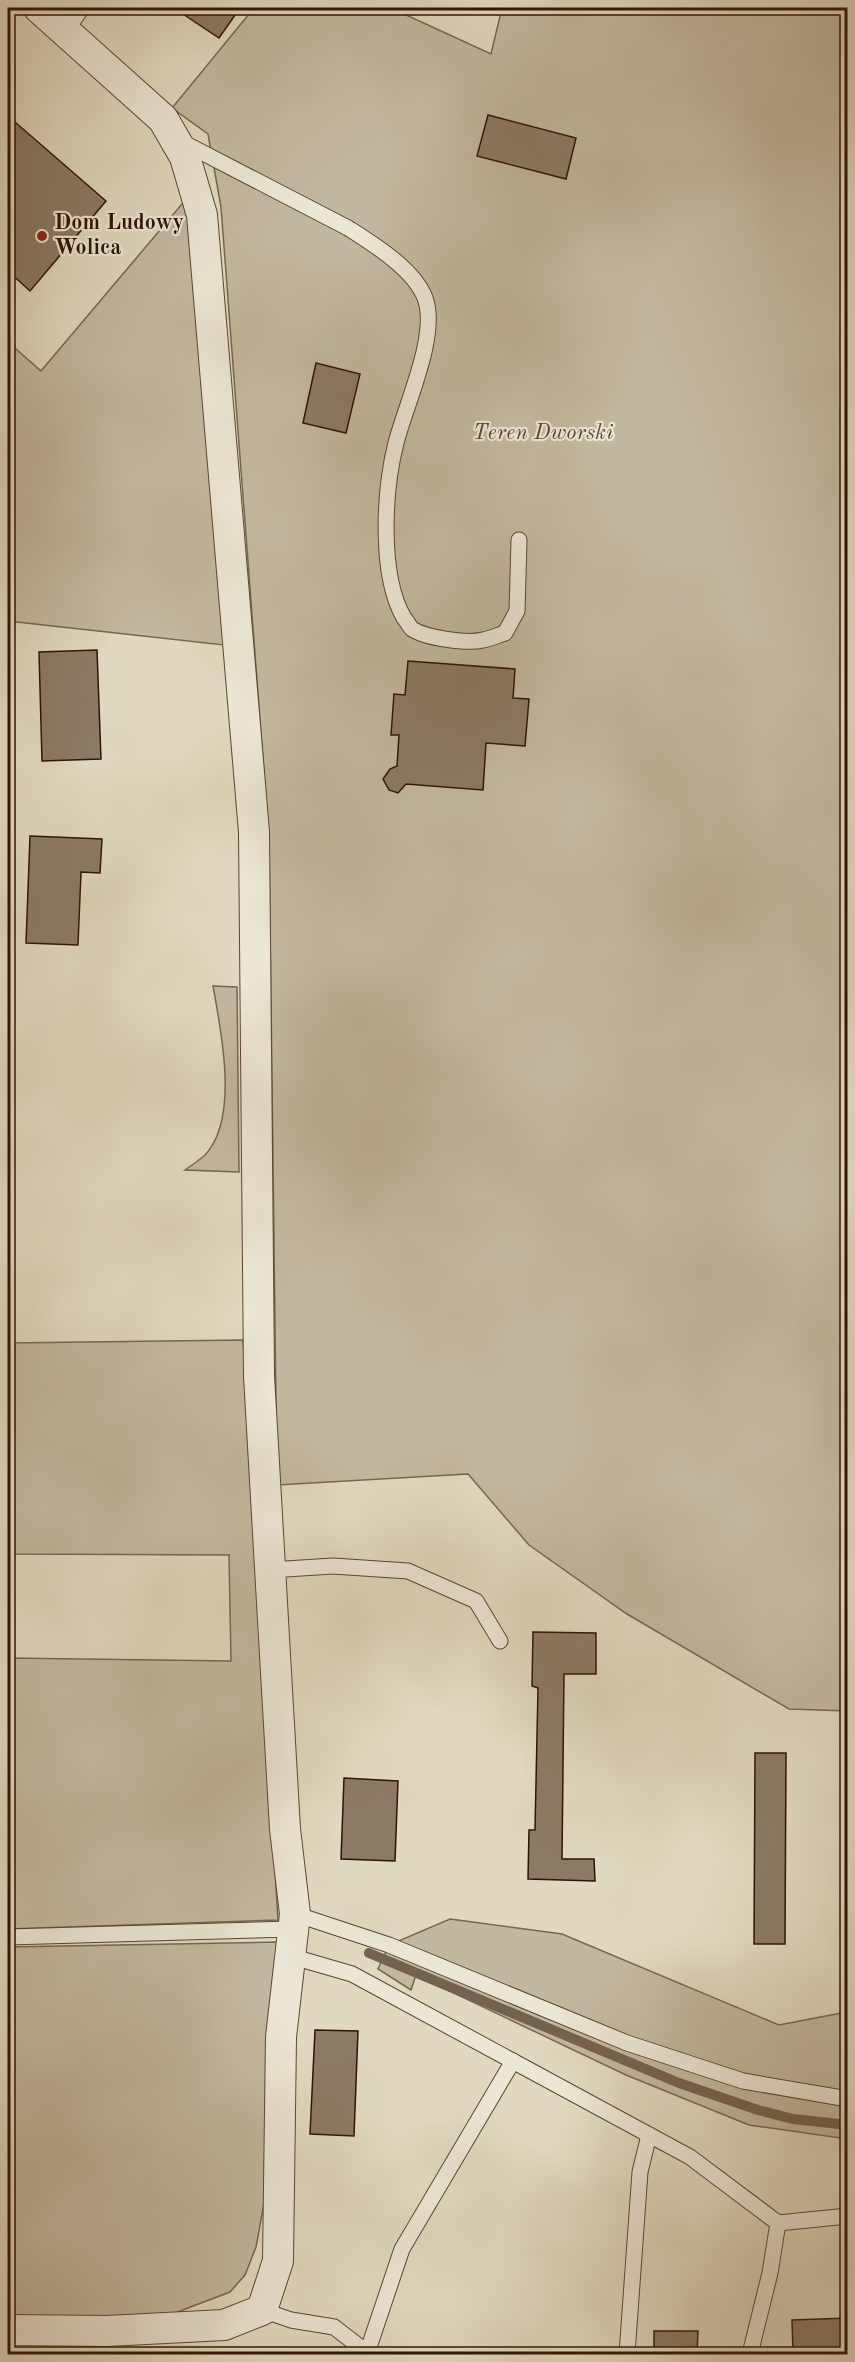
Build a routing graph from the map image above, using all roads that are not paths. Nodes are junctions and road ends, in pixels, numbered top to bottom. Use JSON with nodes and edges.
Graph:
{"nodes":[{"id":1,"x":39,"y":8,"type":"edge"},
{"id":2,"x":74,"y":19,"type":"edge"},
{"id":3,"x":174,"y":138,"type":"junction"},
{"id":4,"x":519,"y":540,"type":"dead end"},
{"id":5,"x":270,"y":1570,"type":"junction"},
{"id":6,"x":500,"y":1641,"type":"dead end"},
{"id":7,"x":293,"y":1933,"type":"junction"},
{"id":8,"x":8,"y":1937,"type":"edge"},
{"id":9,"x":513,"y":2061,"type":"junction"},
{"id":10,"x":848,"y":2099,"type":"edge"},
{"id":11,"x":649,"y":2135,"type":"junction"},
{"id":12,"x":848,"y":2217,"type":"edge"},
{"id":13,"x":778,"y":2223,"type":"junction"},
{"id":14,"x":262,"y":2310,"type":"junction"},
{"id":15,"x":8,"y":2330,"type":"edge"},
{"id":16,"x":368,"y":2354,"type":"edge"},
{"id":17,"x":627,"y":2355,"type":"edge"},
{"id":18,"x":750,"y":2355,"type":"edge"}],
"edges":[{"from":1,"to":2,"type":"street"},
{"from":2,"to":3,"type":"street"},
{"from":3,"to":4,"type":"lane"},
{"from":3,"to":5,"type":"street"},
{"from":5,"to":6,"type":"lane"},
{"from":5,"to":7,"type":"street"},
{"from":7,"to":8,"type":"lane"},
{"from":7,"to":9,"type":"lane"},
{"from":7,"to":10,"type":"lane"},
{"from":7,"to":14,"type":"street"},
{"from":9,"to":11,"type":"lane"},
{"from":9,"to":16,"type":"lane"},
{"from":11,"to":13,"type":"lane"},
{"from":11,"to":17,"type":"lane"},
{"from":12,"to":13,"type":"lane"},
{"from":13,"to":18,"type":"lane"},
{"from":14,"to":15,"type":"street"},
{"from":14,"to":16,"type":"lane"}]}
